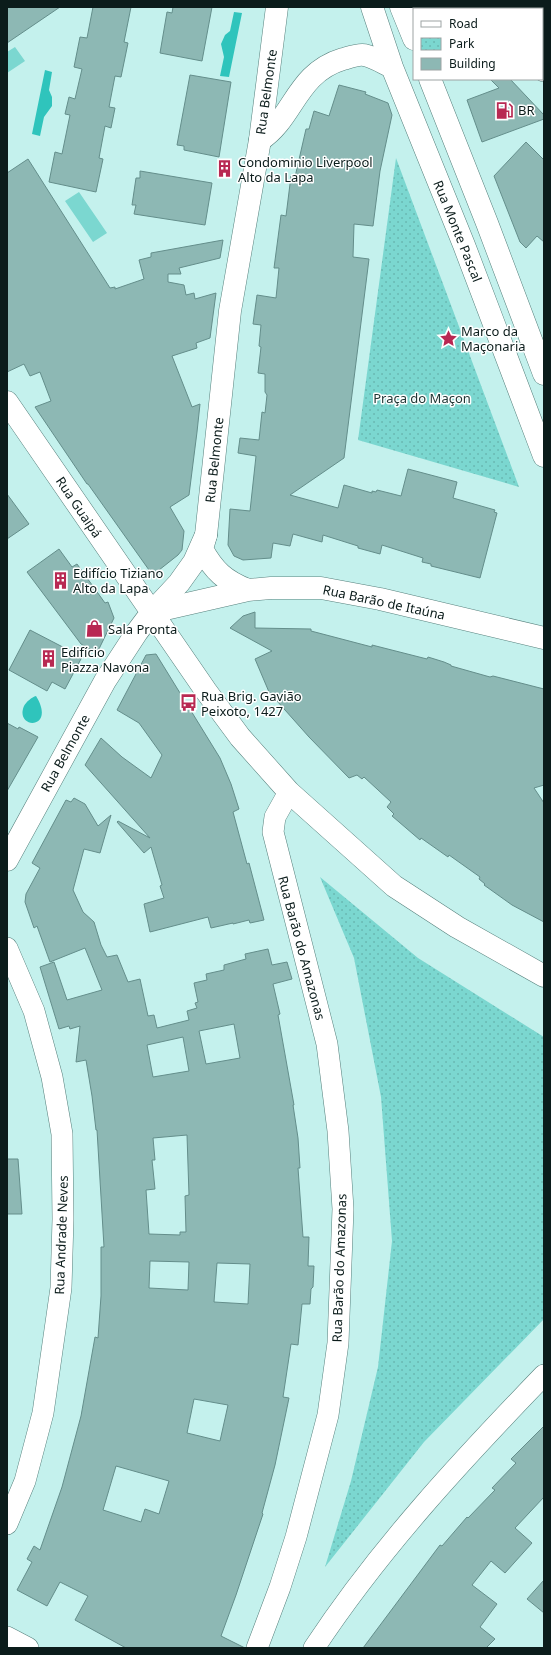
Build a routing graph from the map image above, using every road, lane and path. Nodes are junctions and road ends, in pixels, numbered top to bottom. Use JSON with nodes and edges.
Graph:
{"nodes":[{"id":1,"x":277,"y":7,"type":"edge"},
{"id":2,"x":372,"y":7,"type":"edge"},
{"id":3,"x":401,"y":7,"type":"edge"},
{"id":4,"x":413,"y":37,"type":"edge"},
{"id":5,"x":392,"y":67,"type":"junction"},
{"id":6,"x":430,"y":80,"type":"edge"},
{"id":7,"x":260,"y":140,"type":"junction"},
{"id":8,"x":544,"y":374,"type":"edge"},
{"id":9,"x":7,"y":402,"type":"edge"},
{"id":10,"x":544,"y":456,"type":"edge"},
{"id":11,"x":206,"y":535,"type":"junction"},
{"id":12,"x":248,"y":590,"type":"junction"},
{"id":13,"x":152,"y":612,"type":"junction"},
{"id":14,"x":544,"y":638,"type":"edge"},
{"id":15,"x":289,"y":792,"type":"junction"},
{"id":16,"x":7,"y":860,"type":"edge"},
{"id":17,"x":7,"y":948,"type":"edge"},
{"id":18,"x":544,"y":976,"type":"edge"},
{"id":19,"x":544,"y":1375,"type":"edge"},
{"id":20,"x":7,"y":1524,"type":"edge"},
{"id":21,"x":7,"y":1637,"type":"edge"},
{"id":22,"x":28,"y":1648,"type":"edge"},
{"id":23,"x":257,"y":1648,"type":"edge"},
{"id":24,"x":314,"y":1648,"type":"edge"}],
"edges":[{"from":1,"to":7,"type":"main road","name":"Rua Belmonte"},
{"from":2,"to":5,"type":"main road","name":"Rua Monte Pascal"},
{"from":3,"to":4,"type":"main road"},
{"from":5,"to":7,"type":"main road"},
{"from":5,"to":10,"type":"main road","name":"Rua Monte Pascal"},
{"from":6,"to":8,"type":"main road"},
{"from":7,"to":11,"type":"main road","name":"Rua Belmonte"},
{"from":9,"to":13,"type":"main road","name":"Rua Guaipá"},
{"from":11,"to":12,"type":"main road"},
{"from":11,"to":13,"type":"main road","name":"Rua Belmonte"},
{"from":12,"to":13,"type":"main road","name":"Rua Barão de Itaúna"},
{"from":12,"to":14,"type":"main road","name":"Rua Barão de Itaúna"},
{"from":13,"to":15,"type":"main road","name":"Rua Guaipá"},
{"from":13,"to":16,"type":"main road","name":"Rua Belmonte"},
{"from":15,"to":18,"type":"main road","name":"Rua Guaipá"},
{"from":15,"to":23,"type":"street","name":"Rua Barão do Amazonas"},
{"from":17,"to":20,"type":"street","name":"Rua Andrade Neves"},
{"from":19,"to":24,"type":"street"},
{"from":21,"to":22,"type":"street"}]}
